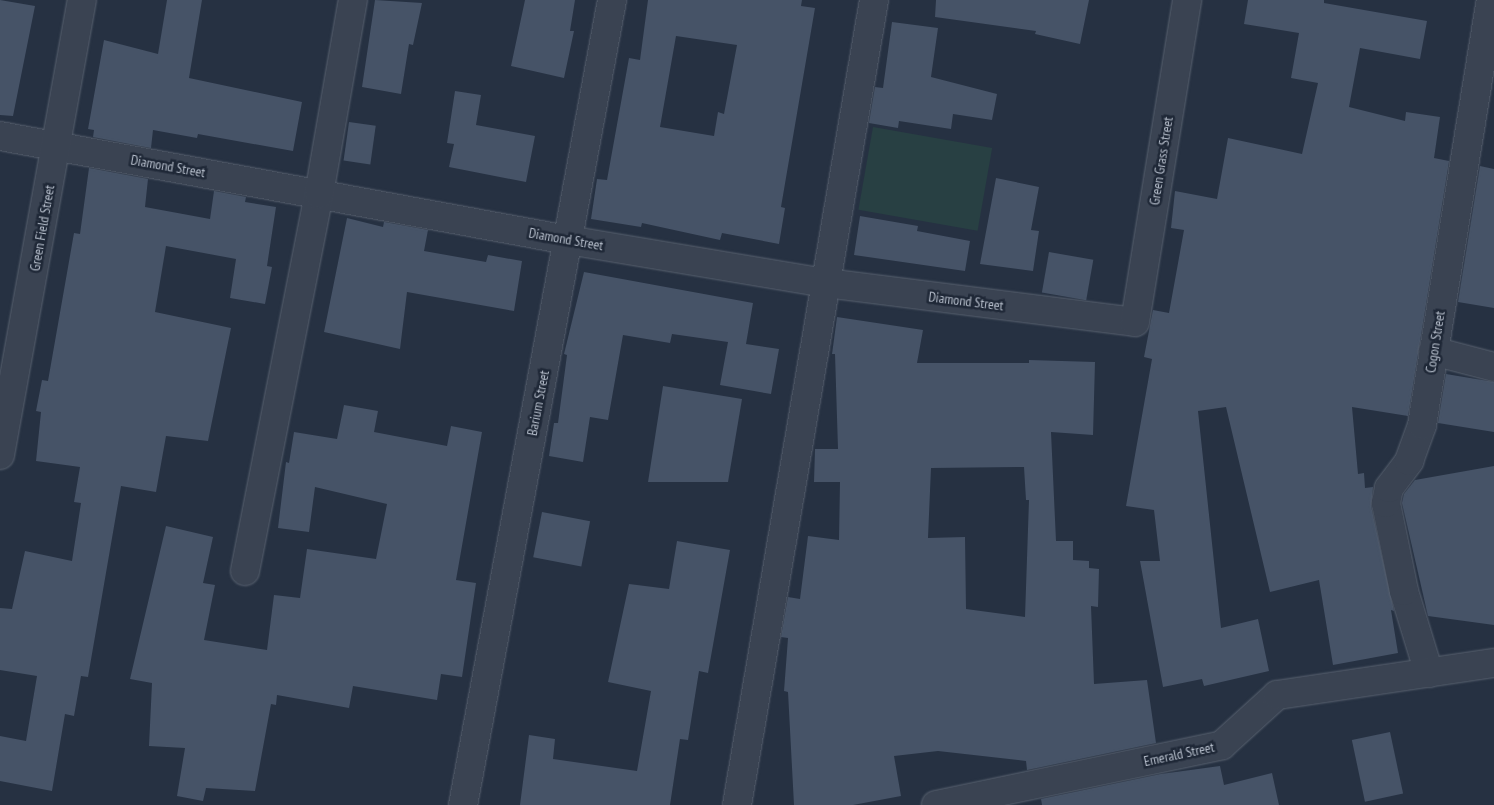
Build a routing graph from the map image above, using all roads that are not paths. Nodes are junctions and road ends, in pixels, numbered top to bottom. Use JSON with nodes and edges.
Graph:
{"nodes":[{"id":1,"x":82,"y":0,"type":"edge"},
{"id":2,"x":353,"y":0,"type":"edge"},
{"id":3,"x":612,"y":0,"type":"edge"},
{"id":4,"x":874,"y":0,"type":"edge"},
{"id":5,"x":1187,"y":0,"type":"edge"},
{"id":6,"x":1491,"y":0,"type":"edge"},
{"id":7,"x":0,"y":136,"type":"edge"},
{"id":8,"x":57,"y":146,"type":"junction"},
{"id":9,"x":319,"y":194,"type":"junction"},
{"id":10,"x":568,"y":240,"type":"junction"},
{"id":11,"x":826,"y":283,"type":"junction"},
{"id":12,"x":1135,"y":322,"type":"joint"},
{"id":13,"x":1433,"y":351,"type":"junction"},
{"id":14,"x":1494,"y":367,"type":"edge"},
{"id":15,"x":0,"y":455,"type":"edge"},
{"id":16,"x":245,"y":571,"type":"dead end"},
{"id":17,"x":1494,"y":663,"type":"edge"},
{"id":18,"x":1429,"y":673,"type":"junction"},
{"id":19,"x":463,"y":805,"type":"edge"},
{"id":20,"x":737,"y":805,"type":"edge"},
{"id":21,"x":936,"y":805,"type":"edge"}],
"edges":[{"from":1,"to":8,"type":"street","name":"Green Field Street"},
{"from":2,"to":9,"type":"street"},
{"from":3,"to":10,"type":"street","name":"Barium Street"},
{"from":4,"to":11,"type":"street"},
{"from":5,"to":12,"type":"street","name":"Green Grass Street"},
{"from":6,"to":13,"type":"street","name":"Cogon Street"},
{"from":7,"to":8,"type":"street","name":"Diamond Street"},
{"from":8,"to":9,"type":"street","name":"Diamond Street"},
{"from":8,"to":15,"type":"street","name":"Green Field Street"},
{"from":9,"to":10,"type":"street","name":"Diamond Street"},
{"from":9,"to":16,"type":"street"},
{"from":10,"to":11,"type":"street","name":"Diamond Street"},
{"from":10,"to":19,"type":"street","name":"Barium Street"},
{"from":11,"to":12,"type":"street","name":"Diamond Street"},
{"from":11,"to":20,"type":"street"},
{"from":13,"to":14,"type":"street"},
{"from":13,"to":18,"type":"street","name":"Cogon Street"},
{"from":17,"to":18,"type":"street","name":"Emerald Street"},
{"from":18,"to":21,"type":"street","name":"Emerald Street"}]}
